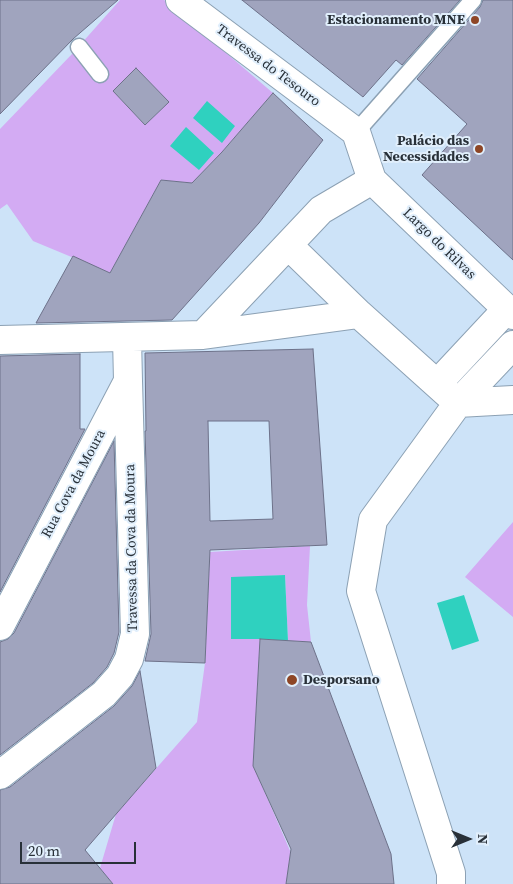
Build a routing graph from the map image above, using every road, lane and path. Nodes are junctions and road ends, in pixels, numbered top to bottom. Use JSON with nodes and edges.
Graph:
{"nodes":[{"id":1,"x":180,"y":0,"type":"edge"},
{"id":2,"x":473,"y":0,"type":"edge"},
{"id":3,"x":79,"y":47,"type":"dead end"},
{"id":4,"x":100,"y":74,"type":"dead end"},
{"id":5,"x":356,"y":132,"type":"junction"},
{"id":6,"x":372,"y":180,"type":"junction"},
{"id":7,"x":288,"y":245,"type":"junction"},
{"id":8,"x":510,"y":312,"type":"edge"},
{"id":9,"x":359,"y":314,"type":"junction"},
{"id":10,"x":203,"y":335,"type":"junction"},
{"id":11,"x":127,"y":338,"type":"junction"},
{"id":12,"x":0,"y":340,"type":"edge"},
{"id":13,"x":513,"y":345,"type":"edge"},
{"id":14,"x":128,"y":381,"type":"junction"},
{"id":15,"x":437,"y":384,"type":"junction"},
{"id":16,"x":513,"y":400,"type":"edge"},
{"id":17,"x":458,"y":403,"type":"junction"},
{"id":18,"x":0,"y":626,"type":"edge"},
{"id":19,"x":0,"y":774,"type":"edge"},
{"id":20,"x":451,"y":884,"type":"edge"}],
"edges":[{"from":1,"to":5,"type":"street","name":"Travessa do Tesouro"},
{"from":2,"to":5,"type":"lane"},
{"from":3,"to":4,"type":"lane"},
{"from":5,"to":6,"type":"street","name":"Largo do Rilvas"},
{"from":6,"to":7,"type":"street"},
{"from":6,"to":8,"type":"street","name":"Largo do Rilvas"},
{"from":7,"to":9,"type":"street"},
{"from":7,"to":10,"type":"street"},
{"from":8,"to":15,"type":"street","name":"Largo do Rilvas"},
{"from":9,"to":10,"type":"street"},
{"from":9,"to":15,"type":"street"},
{"from":10,"to":11,"type":"street"},
{"from":11,"to":12,"type":"street"},
{"from":11,"to":14,"type":"street","name":"Rua Cova da Moura"},
{"from":13,"to":17,"type":"street"},
{"from":14,"to":18,"type":"street","name":"Rua Cova da Moura"},
{"from":14,"to":19,"type":"street","name":"Travessa da Cova da Moura"},
{"from":15,"to":17,"type":"street"},
{"from":16,"to":17,"type":"street"},
{"from":17,"to":20,"type":"street"}]}
